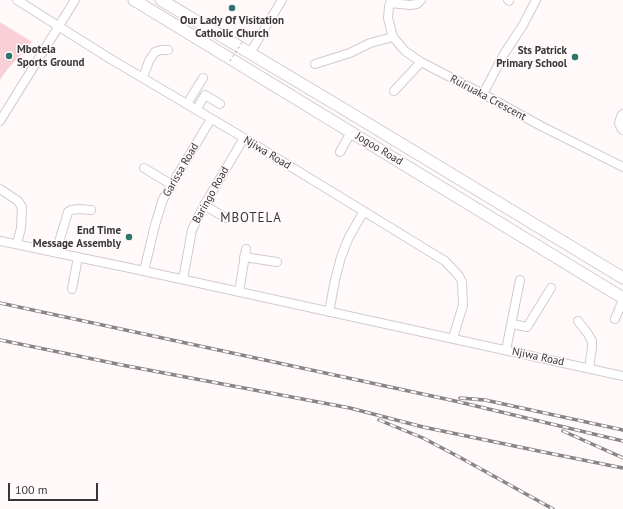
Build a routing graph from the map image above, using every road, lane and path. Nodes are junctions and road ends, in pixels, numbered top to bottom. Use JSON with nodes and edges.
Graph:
{"nodes":[{"id":1,"x":17,"y":0,"type":"edge"},
{"id":2,"x":75,"y":0,"type":"edge"},
{"id":3,"x":134,"y":0,"type":"edge"},
{"id":4,"x":161,"y":0,"type":"edge"},
{"id":5,"x":282,"y":0,"type":"edge"},
{"id":6,"x":421,"y":0,"type":"edge"},
{"id":7,"x":536,"y":0,"type":"edge"},
{"id":8,"x":391,"y":2,"type":"edge"},
{"id":9,"x":59,"y":26,"type":"junction"},
{"id":10,"x":394,"y":37,"type":"junction"},
{"id":11,"x":243,"y":40,"type":"dead end"},
{"id":12,"x":168,"y":50,"type":"dead end"},
{"id":13,"x":250,"y":53,"type":"junction"},
{"id":14,"x":230,"y":60,"type":"dead end"},
{"id":15,"x":420,"y":62,"type":"junction"},
{"id":16,"x":316,"y":64,"type":"dead end"},
{"id":17,"x":142,"y":78,"type":"junction"},
{"id":18,"x":203,"y":78,"type":"dead end"},
{"id":19,"x":394,"y":91,"type":"dead end"},
{"id":20,"x":483,"y":94,"type":"junction"},
{"id":21,"x":187,"y":104,"type":"junction"},
{"id":22,"x":220,"y":104,"type":"dead end"},
{"id":23,"x":342,"y":108,"type":"junction"},
{"id":24,"x":196,"y":110,"type":"junction"},
{"id":25,"x":623,"y":114,"type":"edge"},
{"id":26,"x":211,"y":119,"type":"junction"},
{"id":27,"x":0,"y":121,"type":"edge"},
{"id":28,"x":333,"y":121,"type":"junction"},
{"id":29,"x":623,"y":130,"type":"edge"},
{"id":30,"x":351,"y":132,"type":"junction"},
{"id":31,"x":244,"y":138,"type":"junction"},
{"id":32,"x":340,"y":152,"type":"dead end"},
{"id":33,"x":622,"y":164,"type":"edge"},
{"id":34,"x":144,"y":168,"type":"dead end"},
{"id":35,"x":172,"y":185,"type":"junction"},
{"id":36,"x":0,"y":189,"type":"edge"},
{"id":37,"x":204,"y":206,"type":"junction"},
{"id":38,"x":508,"y":209,"type":"junction"},
{"id":39,"x":91,"y":210,"type":"dead end"},
{"id":40,"x":364,"y":212,"type":"junction"},
{"id":41,"x":226,"y":218,"type":"dead end"},
{"id":42,"x":500,"y":222,"type":"junction"},
{"id":43,"x":0,"y":240,"type":"edge"},
{"id":44,"x":17,"y":244,"type":"junction"},
{"id":45,"x":56,"y":252,"type":"junction"},
{"id":46,"x":78,"y":257,"type":"junction"},
{"id":47,"x":277,"y":262,"type":"dead end"},
{"id":48,"x":144,"y":270,"type":"junction"},
{"id":49,"x":623,"y":278,"type":"edge"},
{"id":50,"x":183,"y":279,"type":"junction"},
{"id":51,"x":520,"y":280,"type":"dead end"},
{"id":52,"x":551,"y":288,"type":"dead end"},
{"id":53,"x":72,"y":289,"type":"dead end"},
{"id":54,"x":239,"y":292,"type":"junction"},
{"id":55,"x":623,"y":299,"type":"edge"},
{"id":56,"x":329,"y":312,"type":"junction"},
{"id":57,"x":615,"y":319,"type":"dead end"},
{"id":58,"x":578,"y":321,"type":"dead end"},
{"id":59,"x":512,"y":324,"type":"junction"},
{"id":60,"x":453,"y":338,"type":"junction"},
{"id":61,"x":506,"y":350,"type":"junction"},
{"id":62,"x":589,"y":368,"type":"junction"},
{"id":63,"x":623,"y":376,"type":"edge"}],
"edges":[{"from":1,"to":9,"type":"street","name":"Njiwa Road"},
{"from":2,"to":9,"type":"street"},
{"from":3,"to":28,"type":"main road","name":"Jogoo Road"},
{"from":4,"to":13,"type":"main road","name":"Jogoo Road"},
{"from":5,"to":13,"type":"street"},
{"from":6,"to":8,"type":"street"},
{"from":7,"to":20,"type":"street"},
{"from":8,"to":10,"type":"street","name":"Ruiruaka Crescent"},
{"from":9,"to":17,"type":"street","name":"Njiwa Road"},
{"from":9,"to":27,"type":"street"},
{"from":10,"to":15,"type":"street","name":"Ruiruaka Crescent"},
{"from":10,"to":16,"type":"street"},
{"from":11,"to":14,"type":"path","bridge":true},
{"from":12,"to":17,"type":"street"},
{"from":13,"to":23,"type":"main road","name":"Jogoo Road"},
{"from":15,"to":19,"type":"street"},
{"from":15,"to":20,"type":"street","name":"Ruiruaka Crescent"},
{"from":17,"to":21,"type":"street","name":"Njiwa Road"},
{"from":18,"to":21,"type":"street"},
{"from":20,"to":33,"type":"street","name":"Ruiruaka Crescent"},
{"from":21,"to":24,"type":"street","name":"Njiwa Road"},
{"from":22,"to":24,"type":"street"},
{"from":23,"to":28,"type":"main road"},
{"from":23,"to":38,"type":"main road","name":"Jogoo Road"},
{"from":24,"to":26,"type":"street","name":"Njiwa Road"},
{"from":25,"to":29,"type":"street"},
{"from":26,"to":31,"type":"street","name":"Njiwa Road"},
{"from":26,"to":35,"type":"street","name":"Garissa Road"},
{"from":28,"to":30,"type":"main road","name":"Jogoo Road"},
{"from":30,"to":32,"type":"street"},
{"from":30,"to":42,"type":"main road","name":"Jogoo Road"},
{"from":31,"to":37,"type":"street","name":"Baringo Road"},
{"from":31,"to":40,"type":"street","name":"Njiwa Road"},
{"from":34,"to":35,"type":"street"},
{"from":35,"to":48,"type":"street","name":"Garissa Road"},
{"from":36,"to":44,"type":"street"},
{"from":37,"to":41,"type":"street"},
{"from":37,"to":50,"type":"street","name":"Baringo Road"},
{"from":38,"to":42,"type":"main road"},
{"from":38,"to":49,"type":"main road","name":"Jogoo Road"},
{"from":39,"to":45,"type":"street"},
{"from":40,"to":56,"type":"street"},
{"from":40,"to":60,"type":"street","name":"Njiwa Road"},
{"from":42,"to":55,"type":"main road","name":"Jogoo Road"},
{"from":43,"to":44,"type":"street","name":"Njiwa Road"},
{"from":44,"to":45,"type":"street","name":"Njiwa Road"},
{"from":45,"to":46,"type":"street","name":"Njiwa Road"},
{"from":46,"to":48,"type":"street","name":"Njiwa Road"},
{"from":46,"to":53,"type":"street"},
{"from":47,"to":54,"type":"street"},
{"from":48,"to":50,"type":"street","name":"Njiwa Road"},
{"from":50,"to":54,"type":"street","name":"Njiwa Road"},
{"from":51,"to":59,"type":"street"},
{"from":52,"to":59,"type":"street"},
{"from":54,"to":56,"type":"street","name":"Njiwa Road"},
{"from":55,"to":57,"type":"street"},
{"from":56,"to":60,"type":"street","name":"Njiwa Road"},
{"from":58,"to":62,"type":"street"},
{"from":59,"to":61,"type":"street"},
{"from":60,"to":61,"type":"street","name":"Njiwa Road"},
{"from":61,"to":62,"type":"street","name":"Njiwa Road"},
{"from":62,"to":63,"type":"street","name":"Njiwa Road"}]}
